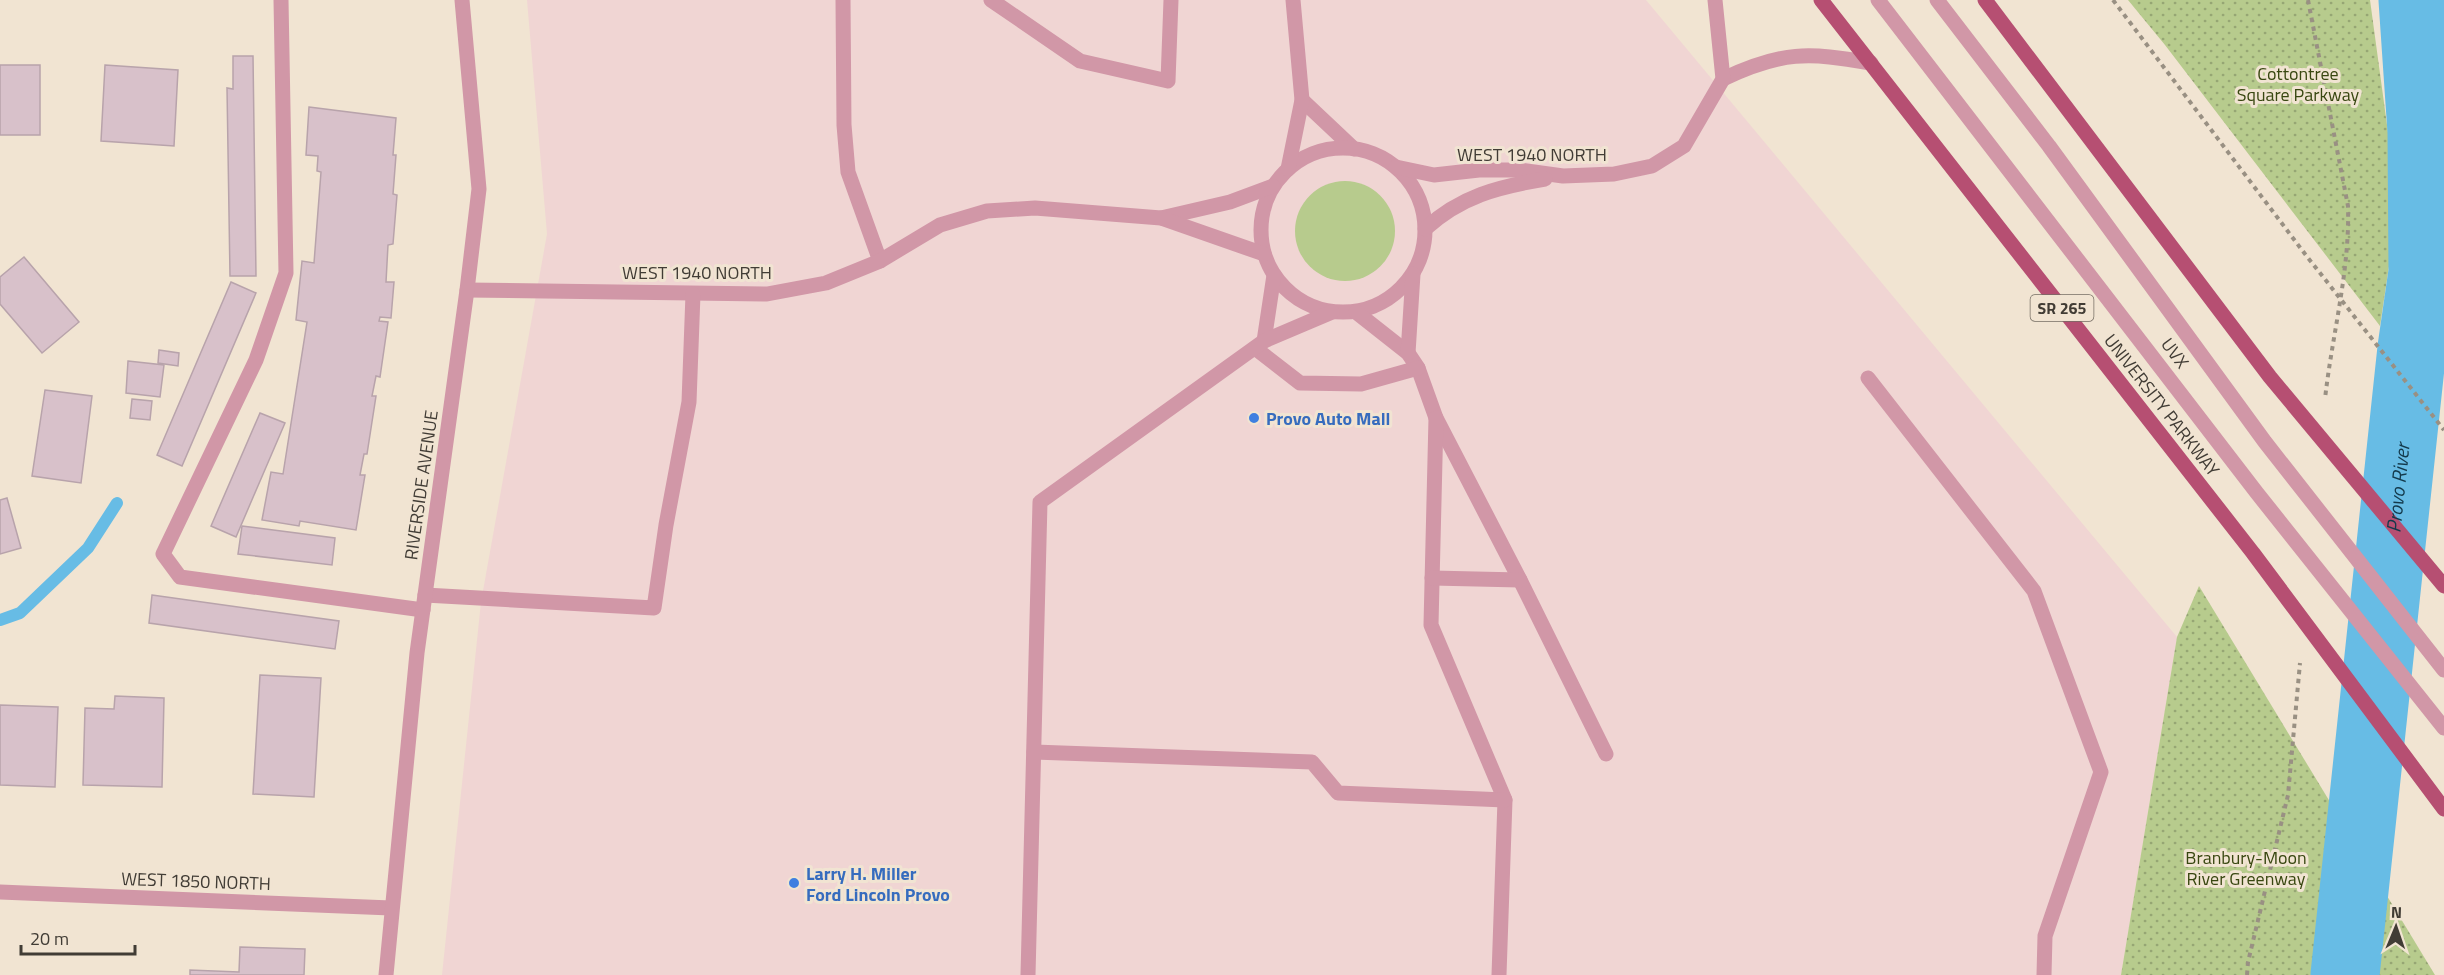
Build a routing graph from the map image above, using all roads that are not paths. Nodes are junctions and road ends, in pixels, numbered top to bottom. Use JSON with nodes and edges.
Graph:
{"nodes":[{"id":1,"x":281,"y":0,"type":"edge"},
{"id":2,"x":462,"y":0,"type":"edge"},
{"id":3,"x":843,"y":0,"type":"edge"},
{"id":4,"x":991,"y":0,"type":"edge"},
{"id":5,"x":1170,"y":0,"type":"edge"},
{"id":6,"x":1293,"y":0,"type":"edge"},
{"id":7,"x":1715,"y":0,"type":"edge"},
{"id":8,"x":1821,"y":0,"type":"edge"},
{"id":9,"x":1878,"y":0,"type":"edge"},
{"id":10,"x":1937,"y":0,"type":"edge"},
{"id":11,"x":1985,"y":0,"type":"edge"},
{"id":12,"x":1871,"y":63,"type":"junction"},
{"id":13,"x":1723,"y":79,"type":"junction"},
{"id":14,"x":1302,"y":100,"type":"junction"},
{"id":15,"x":1354,"y":149,"type":"junction"},
{"id":16,"x":1396,"y":167,"type":"junction"},
{"id":17,"x":1288,"y":169,"type":"junction"},
{"id":18,"x":1563,"y":176,"type":"junction"},
{"id":19,"x":1273,"y":186,"type":"junction"},
{"id":20,"x":1161,"y":218,"type":"junction"},
{"id":21,"x":1425,"y":229,"type":"junction"},
{"id":22,"x":1264,"y":254,"type":"junction"},
{"id":23,"x":880,"y":261,"type":"junction"},
{"id":24,"x":1413,"y":274,"type":"junction"},
{"id":25,"x":1274,"y":275,"type":"junction"},
{"id":26,"x":467,"y":290,"type":"junction"},
{"id":27,"x":693,"y":294,"type":"junction"},
{"id":28,"x":1332,"y":312,"type":"junction"},
{"id":29,"x":1356,"y":312,"type":"junction"},
{"id":30,"x":1259,"y":345,"type":"junction"},
{"id":31,"x":1408,"y":353,"type":"junction"},
{"id":32,"x":1418,"y":368,"type":"junction"},
{"id":33,"x":1868,"y":378,"type":"dead end"},
{"id":34,"x":1436,"y":418,"type":"junction"},
{"id":35,"x":1432,"y":578,"type":"junction"},
{"id":36,"x":1520,"y":580,"type":"junction"},
{"id":37,"x":2444,"y":586,"type":"edge"},
{"id":38,"x":425,"y":595,"type":"junction"},
{"id":39,"x":423,"y":610,"type":"junction"},
{"id":40,"x":2444,"y":670,"type":"edge"},
{"id":41,"x":2444,"y":728,"type":"edge"},
{"id":42,"x":1034,"y":752,"type":"junction"},
{"id":43,"x":1606,"y":754,"type":"dead end"},
{"id":44,"x":1505,"y":800,"type":"junction"},
{"id":45,"x":2444,"y":809,"type":"edge"},
{"id":46,"x":0,"y":892,"type":"edge"},
{"id":47,"x":391,"y":908,"type":"junction"},
{"id":48,"x":386,"y":975,"type":"edge"},
{"id":49,"x":1028,"y":975,"type":"edge"},
{"id":50,"x":1499,"y":975,"type":"edge"},
{"id":51,"x":2043,"y":975,"type":"edge"}],
"edges":[{"from":1,"to":39,"type":"street"},
{"from":2,"to":26,"type":"street","name":"RIVERSIDE AVENUE"},
{"from":3,"to":23,"type":"street"},
{"from":4,"to":5,"type":"street"},
{"from":6,"to":14,"type":"street"},
{"from":7,"to":13,"type":"street"},
{"from":8,"to":12,"type":"main road","name":"UNIVERSITY PARKWAY","number":"SR 265"},
{"from":9,"to":41,"type":"street","name":"UVX"},
{"from":10,"to":40,"type":"street"},
{"from":11,"to":37,"type":"main road"},
{"from":12,"to":13,"type":"street"},
{"from":12,"to":45,"type":"main road","name":"UNIVERSITY PARKWAY","number":"SR 265"},
{"from":13,"to":18,"type":"street","name":"WEST 1940 NORTH"},
{"from":14,"to":15,"type":"street"},
{"from":14,"to":17,"type":"street"},
{"from":15,"to":16,"type":"street"},
{"from":15,"to":17,"type":"street"},
{"from":16,"to":18,"type":"street","name":"WEST 1940 NORTH"},
{"from":16,"to":21,"type":"street"},
{"from":17,"to":19,"type":"street"},
{"from":18,"to":21,"type":"street"},
{"from":19,"to":20,"type":"street","name":"WEST 1940 NORTH"},
{"from":19,"to":22,"type":"street"},
{"from":20,"to":22,"type":"street","name":"WEST 1940 NORTH"},
{"from":20,"to":23,"type":"street","name":"WEST 1940 NORTH"},
{"from":21,"to":24,"type":"street"},
{"from":22,"to":25,"type":"street"},
{"from":23,"to":27,"type":"street","name":"WEST 1940 NORTH"},
{"from":24,"to":29,"type":"street"},
{"from":24,"to":31,"type":"street"},
{"from":25,"to":28,"type":"street"},
{"from":25,"to":30,"type":"street"},
{"from":26,"to":27,"type":"street","name":"WEST 1940 NORTH"},
{"from":26,"to":38,"type":"street","name":"RIVERSIDE AVENUE"},
{"from":27,"to":38,"type":"street"},
{"from":28,"to":29,"type":"street"},
{"from":28,"to":30,"type":"street"},
{"from":29,"to":31,"type":"street"},
{"from":30,"to":32,"type":"street"},
{"from":30,"to":42,"type":"street"},
{"from":31,"to":32,"type":"street"},
{"from":32,"to":34,"type":"street"},
{"from":33,"to":51,"type":"street"},
{"from":34,"to":35,"type":"street"},
{"from":34,"to":36,"type":"street"},
{"from":35,"to":36,"type":"street"},
{"from":35,"to":44,"type":"street"},
{"from":36,"to":43,"type":"street"},
{"from":38,"to":39,"type":"street","name":"RIVERSIDE AVENUE"},
{"from":39,"to":47,"type":"street","name":"RIVERSIDE AVENUE"},
{"from":42,"to":44,"type":"street"},
{"from":42,"to":49,"type":"street"},
{"from":44,"to":50,"type":"street"},
{"from":46,"to":47,"type":"street","name":"WEST 1850 NORTH"},
{"from":47,"to":48,"type":"street","name":"RIVERSIDE AVENUE"}]}
